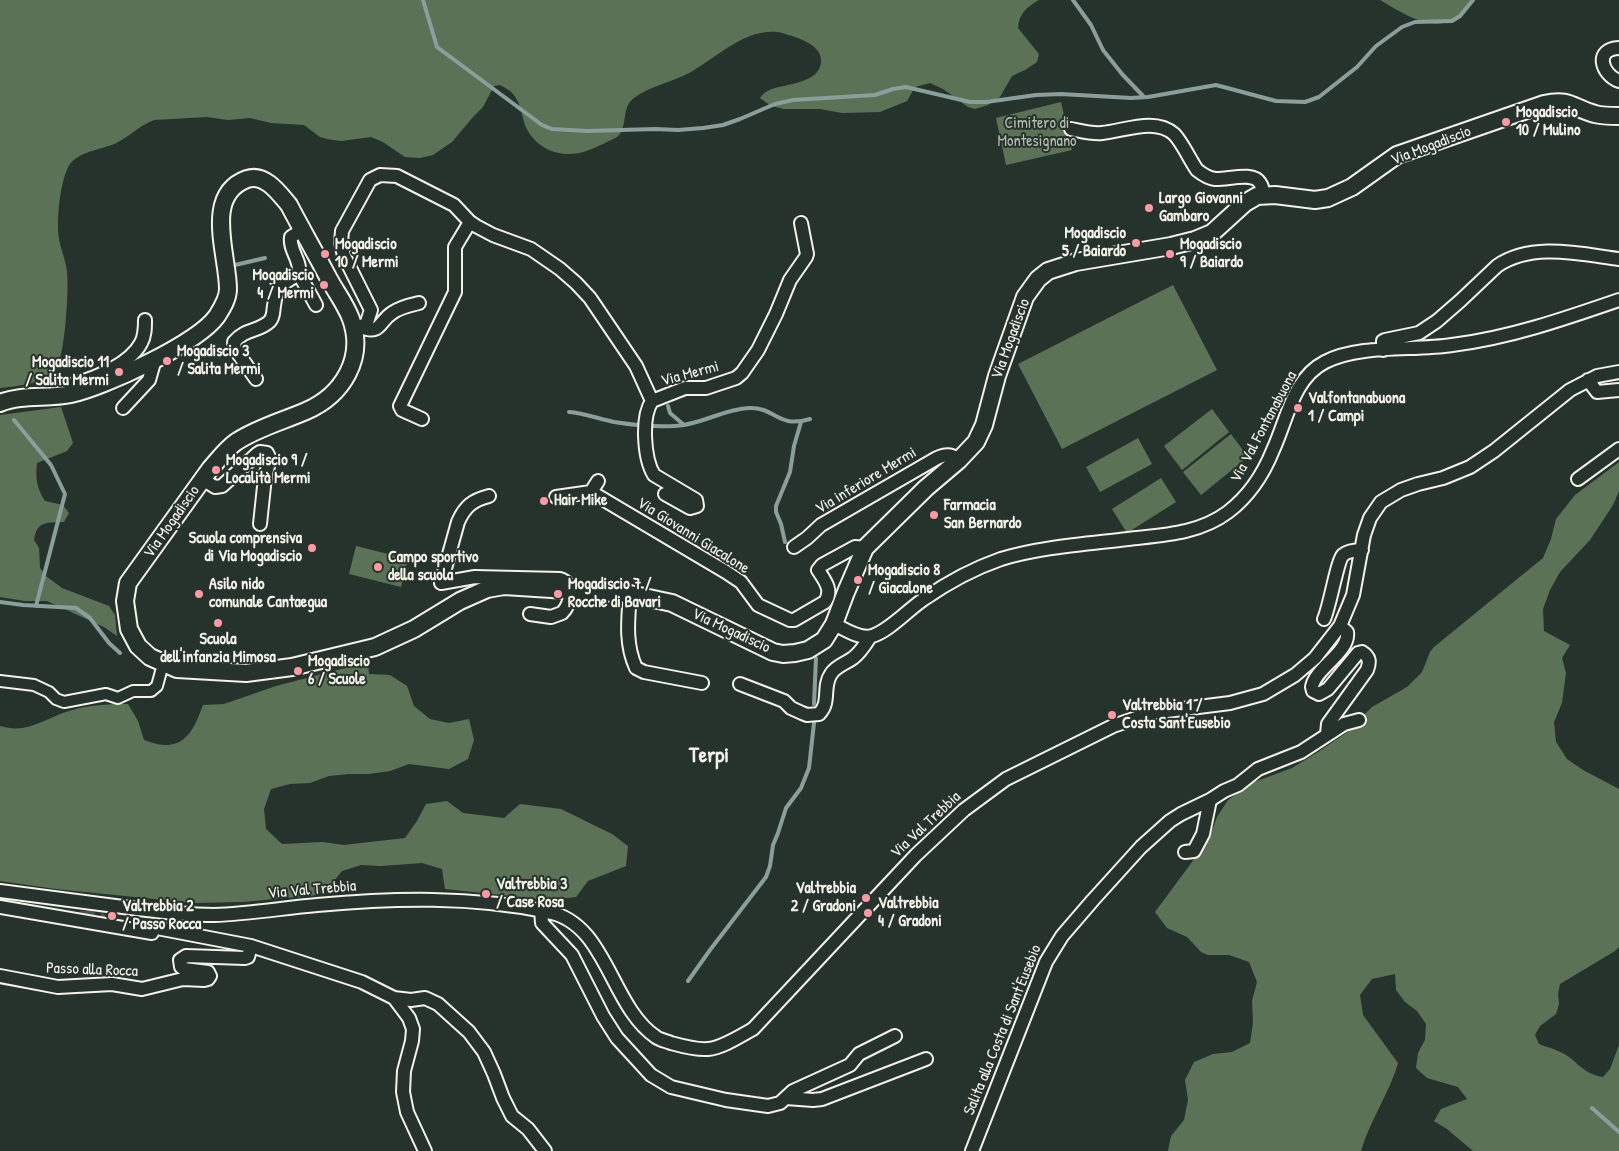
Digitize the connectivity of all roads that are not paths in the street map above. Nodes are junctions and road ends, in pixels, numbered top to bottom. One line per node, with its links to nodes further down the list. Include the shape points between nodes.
1 (1619, 48): 2 (street, via 1606,53 1602,63 1611,78)
2 (1619, 81)
3 (1619, 116): 5 (street, Via Mogadiscio, via 1594,114 1557,101 1397,155 1352,187 1328,198 1315,200)
4 (1071, 129): 5 (street, via 1100,133 1143,126 1165,129 1175,135 1202,174 1216,179 1254,178 1260,183)
5 (1263, 194): 28 (street, Via Mogadiscio, via 1250,199 1207,236 1067,265 1038,279 1025,297 1016,321 981,434)
6 (470, 222): 15 (street, Via Mermi, via 454,205 397,176 380,175 370,180 346,222 341,238 344,256 371,307 369,320); 24 (street, Via Mermi, via 493,235 531,249 576,283 590,298 636,366); 26 (street, via 455,247 455,292 400,406)
7 (801, 222): 24 (street, Via Mermi, via 806,257 790,280 758,350 742,373 706,388 686,388)
8 (302, 230): 10 (street, via 291,236 290,241 300,266); 15 (street, Via Mogadiscio); 17 (street, Via Mogadiscio, via 276,188 265,181 251,178 230,189 221,210 228,290 225,302 207,328)
9 (1619, 259): 16 (street, via 1549,251 1506,260 1437,321 1419,333 1385,340)
10 (299, 274): 13 (street); 19 (street, via 279,288 271,320 262,327 245,332 234,342 235,349)
11 (1619, 300): 16 (street, Via Val Fontanabuona, via 1488,340)
12 (418, 303): 15 (street, via 391,313 379,328)
13 (316, 305)
14 (145, 320): 22 (street, via 141,345 110,371 74,384)
15 (357, 327): 29 (street, Via Mogadiscio, via 353,362 341,386 330,397 235,443)
16 (1382, 350): 46 (street, Via Val Fontanabuona, via 1343,355 1325,362 1307,376 1259,479 1247,495 1226,513 1200,528 1000,560 966,574 924,598 880,633)
17 (155, 358): 22 (street, Via Mogadiscio, via 102,385); 25 (street, via 149,380)
18 (1619, 372): 20 (street)
19 (256, 379)
20 (1588, 380): 21 (street, via 1597,392); 39 (street, via 1570,390 1470,467 1401,490 1381,502 1370,518)
21 (1619, 390)
22 (72, 394): 23 (street, Via Mogadiscio)
23 (0, 403)
24 (650, 405): 33 (street, via 646,437 649,464 654,474 696,500 697,506 690,508)
25 (123, 408)
26 (422, 419)
27 (1619, 449): 30 (street)
28 (960, 460): 37 (street, Via inferiore Mermi, via 946,454 937,458 821,525); 38 (street, Via Mogadiscio, via 926,488)
29 (202, 479): 36 (street, via 215,487 222,486 257,454 267,453 270,459 264,477); 47 (street, Via Mogadiscio, via 128,583 125,601 129,629 138,646)
30 (1578, 479)
31 (598, 481): 32 (street)
32 (591, 492): 35 (street); 38 (street, Via Giovanni Giacalone, via 742,582 758,605 790,620 828,599 829,588 818,570 822,565 855,547)
33 (665, 494)
34 (489, 496): 40 (street, via 472,502 462,514 441,583 475,576 560,579 567,582)
35 (556, 497)
36 (260, 524)
37 (794, 547)
38 (865, 548): 44 (street, Via Mogadiscio)
39 (1362, 550): 43 (street, via 1342,555); 45 (street, Via Val Trebbia, via 1353,595)
40 (570, 591): 41 (street, Via Mogadiscio); 42 (street, via 562,613 551,617); 47 (street, Via Mogadiscio, via 504,586 487,589 396,639 273,671 189,670)
41 (630, 594): 44 (street, Via Mogadiscio, via 672,603 783,654 817,646); 49 (street, via 628,635 636,668)
42 (530, 614)
43 (1324, 618)
44 (834, 624): 46 (street)
45 (1340, 626): 52 (street, via 1347,632 1347,637 1314,680 1313,691 1322,693 1328,689 1358,653 1362,652 1369,658 1369,664 1330,720); 57 (street, Via Val Trebbia, via 1315,658 1295,675 1263,694 1230,703 1151,713 1113,726 1006,779 964,810 916,855 753,1029 708,1049 656,1038 627,1007 592,941 564,916)
46 (870, 637): 50 (street, Via Val Fontanabuona, via 858,654 829,676 825,706 819,714 802,713 784,701)
47 (164, 664): 48 (street, via 157,686 118,698 106,694 64,702 34,685)
48 (0, 680)
49 (702, 684)
50 (740, 684)
51 (1359, 720): 52 (street, Salita alla Costa di Sant'Eusebio)
52 (1327, 734): 53 (street, Salita alla Costa di Sant'Eusebio, via 1301,752 1258,769 1238,785)
53 (1210, 800): 54 (street, via 1203,834 1194,851); 66 (street, Salita alla Costa di Sant'Eusebio, via 1180,814 1159,829 1053,948)
54 (1185, 852)
55 (0, 891): 57 (street, Via Val Trebbia, via 86,907 216,915 319,904 442,899)
56 (0, 907): 58 (street)
57 (541, 910): 63 (street, via 542,923 572,955 603,1016 651,1075 672,1087 726,1100 768,1106)
58 (251, 946): 59 (street, Passo alla Rocca, via 245,958 186,956 180,960 184,969 208,972 208,979 183,980 142,989 112,984 58,987); 60 (street, via 362,982)
59 (0, 976)
60 (394, 998): 64 (street, via 410,1018 413,1030 403,1092 407,1112); 65 (street, via 432,1001 469,1032 484,1052 512,1116 528,1129)
61 (896, 1036): 63 (street, via 859,1054 850,1065 793,1091)
62 (926, 1059): 63 (street, via 822,1098)
63 (786, 1098)
64 (425, 1151)
65 (545, 1151)
66 (972, 1151)

